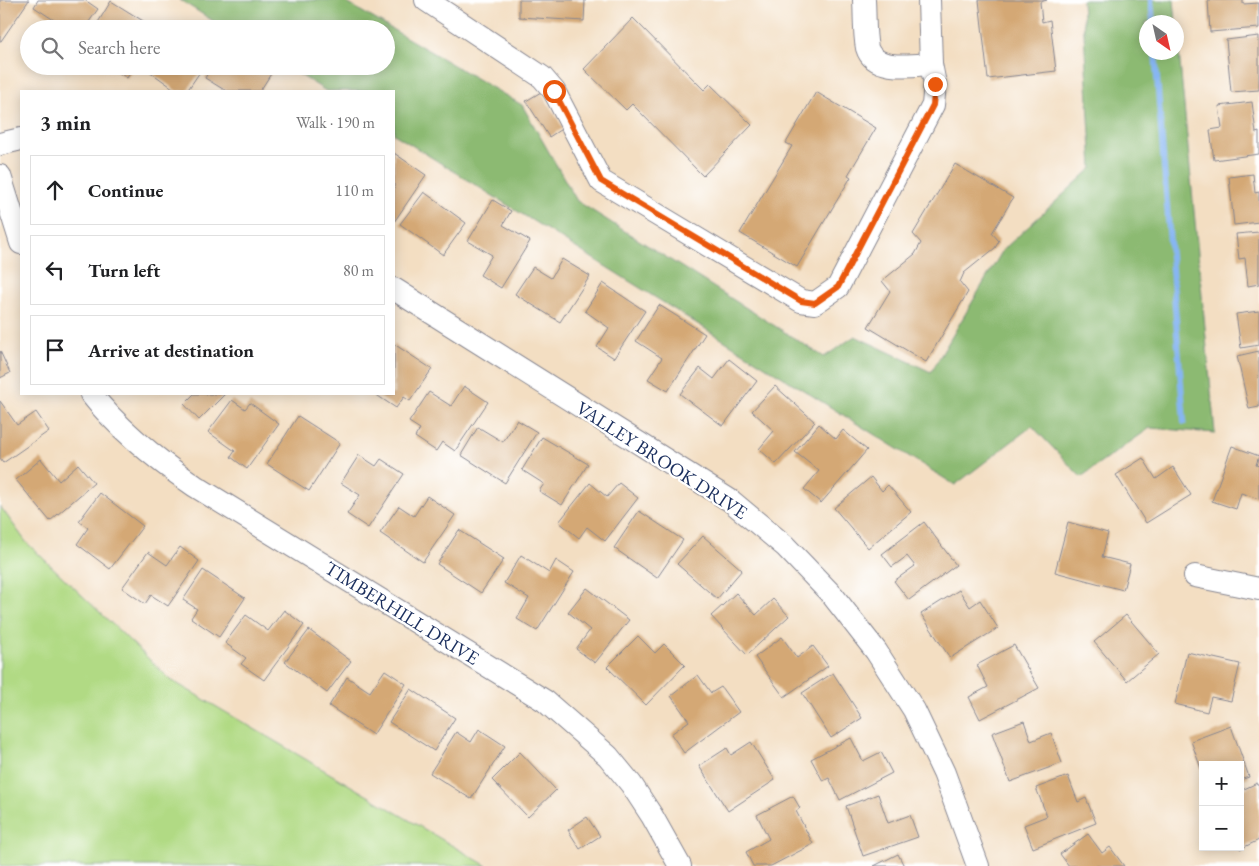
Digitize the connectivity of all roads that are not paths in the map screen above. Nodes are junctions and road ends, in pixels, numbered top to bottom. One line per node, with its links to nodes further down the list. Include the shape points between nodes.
1 (426, 0): 4 (street, via 542,77 554,91 601,181 801,301 815,303 838,287 933,105 935,84)
2 (864, 0): 4 (street, via 868,49 876,58 895,67)
3 (929, 0): 4 (street)
4 (931, 64)
5 (20, 139): 6 (street)
6 (0, 144)
7 (0, 176): 8 (street)
8 (20, 240)
9 (395, 290): 14 (street, VALLEY BROOK DRIVE, via 731,501 785,546 833,596 876,651 914,710 944,773)
10 (92, 395): 13 (street, TIMBERHILL DRIVE, via 128,435 195,486 545,701 608,756 631,784)
11 (1194, 576): 12 (street)
12 (1259, 589)
13 (680, 866)
14 (978, 866)

